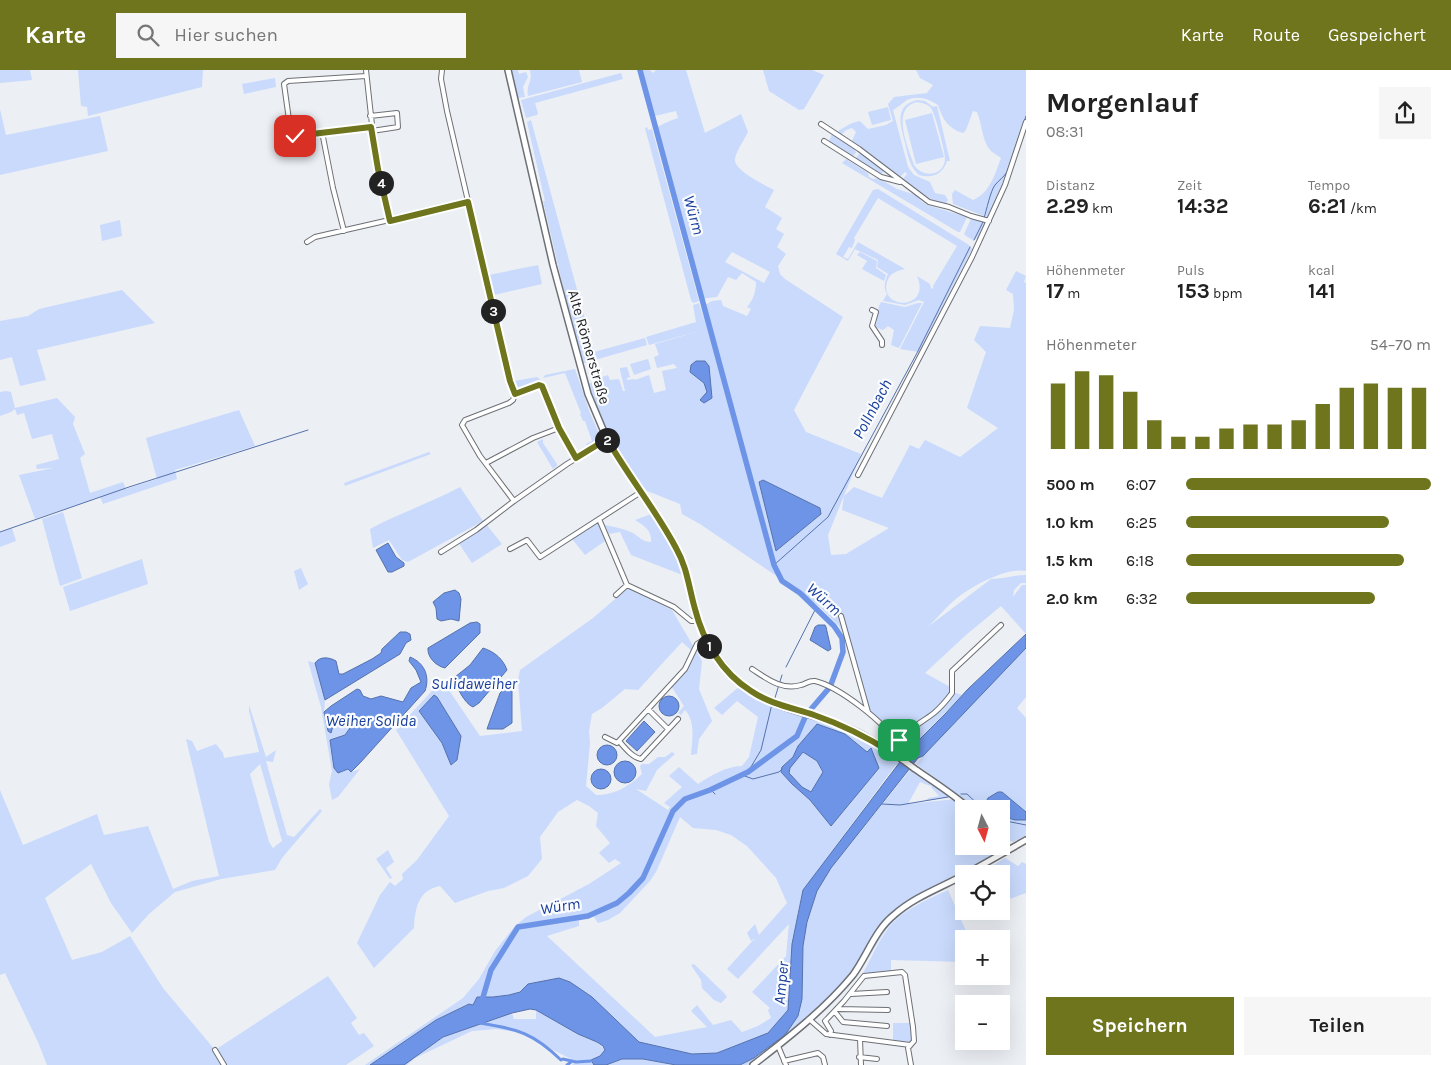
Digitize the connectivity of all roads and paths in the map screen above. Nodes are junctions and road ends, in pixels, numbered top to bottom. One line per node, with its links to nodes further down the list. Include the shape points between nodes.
1 (366, 70): 4 (street)
2 (442, 70): 12 (street, via 442,91)
3 (508, 70): 21 (main road, Alte Römerstraße, via 577,357 594,411)
4 (366, 76): 5 (street); 9 (street, via 288,81 284,84 291,134)
5 (370, 116): 8 (street); 8 (street, via 397,113 398,127)
6 (1026, 122): 13 (street, via 1005,185)
7 (821, 124): 11 (street)
8 (372, 129): 9 (street); 14 (street)
9 (322, 132): 15 (street)
10 (824, 140): 11 (street, via 881,177)
11 (902, 183): 13 (street, via 930,202)
12 (468, 202): 14 (street); 19 (street)
13 (985, 220): 24 (street, via 967,266)
14 (390, 221): 15 (street)
15 (344, 231): 16 (street, via 315,237)
16 (307, 242)
17 (872, 310): 18 (street, via 876,312 872,326)
18 (882, 345)
19 (515, 394): 20 (street, via 542,386); 23 (street, via 509,403 463,422 474,447)
20 (559, 428): 22 (street); 23 (street)
21 (607, 439): 22 (street); 25 (main road, Alte Römerstraße)
22 (576, 458): 26 (street)
23 (486, 462): 26 (street)
24 (858, 475)
25 (641, 492): 27 (street); 33 (main road, Alte Römerstraße, via 680,555)
26 (514, 501): 29 (street)
27 (599, 519): 28 (street, via 540,557 527,540); 30 (street)
28 (510, 549)
29 (441, 552)
30 (627, 585): 31 (street); 33 (street, via 674,607 691,621)
31 (616, 595)
32 (841, 616): 38 (street)
33 (698, 621): 35 (main road, Alte Römerstraße)
34 (1001, 625): 43 (street, via 952,671 953,688 945,703)
35 (705, 639): 37 (street, via 698,644 685,669); 44 (main road, Alte Römerstraße, via 719,660 755,694 860,733)
36 (752, 669): 38 (street, via 784,686 800,686 815,681)
37 (648, 709): 40 (street); 42 (street)
38 (868, 712): 43 (street)
39 (678, 719): 40 (street)
40 (668, 729): 42 (street, via 641,759)
41 (605, 737): 42 (street)
42 (619, 741)
43 (896, 743): 44 (street)
44 (892, 753): 45 (main road, Alte Römerstraße)
45 (960, 800)
46 (1026, 840): 47 (main road)
47 (1010, 848)
48 (998, 855): 49 (main road)
49 (981, 865)
50 (955, 879): 55 (main road, via 894,914 848,980)
51 (888, 992): 52 (street)
52 (851, 994): 53 (street); 59 (street, via 864,976 902,972 913,1027 914,1041)
53 (836, 1010): 54 (street); 56 (street, via 843,1022); 57 (street, via 826,1021)
54 (888, 1010)
55 (809, 1019): 57 (street); 60 (main road)
56 (887, 1026)
57 (830, 1035): 58 (street)
58 (860, 1039): 59 (street); 62 (street)
59 (910, 1045): 70 (street)
60 (778, 1046): 64 (street); 66 (main road)
61 (215, 1050): 65 (street)
62 (860, 1057): 63 (street); 69 (street)
63 (877, 1059)
64 (785, 1063): 67 (street); 68 (street, via 818,1053)
65 (224, 1065)
66 (753, 1065)
67 (780, 1065)
68 (825, 1065)
69 (861, 1065)
70 (910, 1065)

